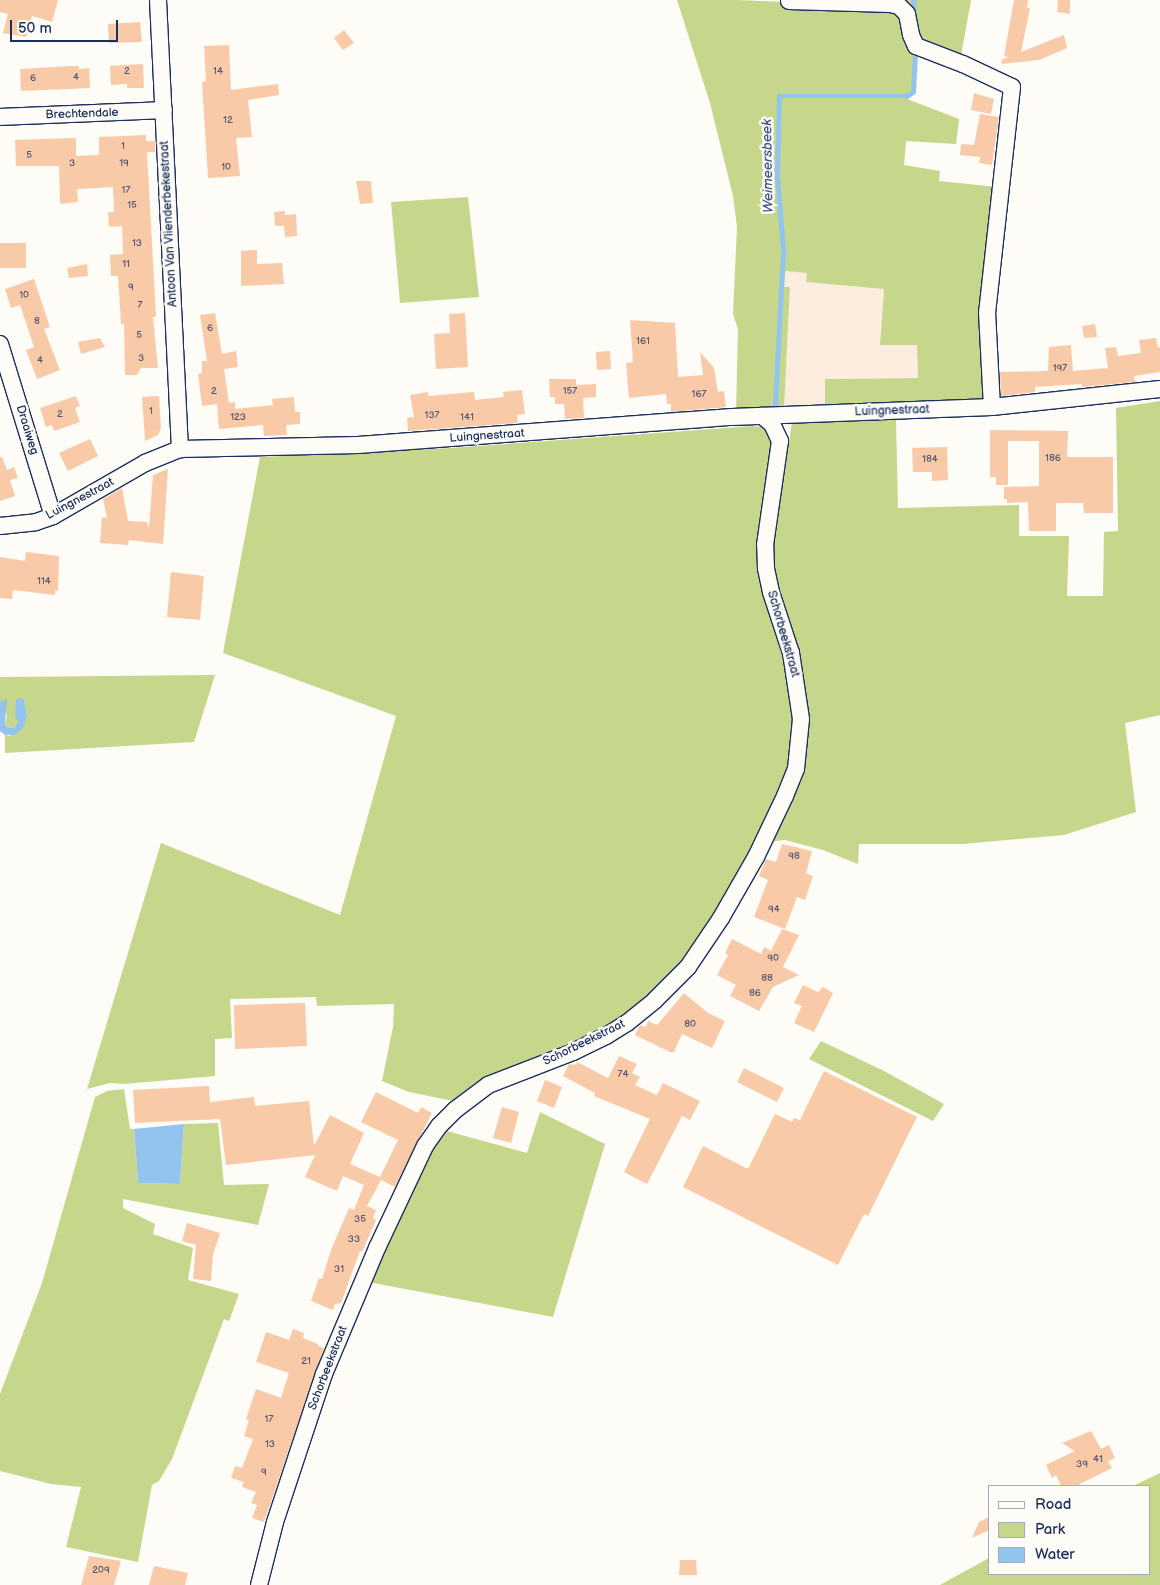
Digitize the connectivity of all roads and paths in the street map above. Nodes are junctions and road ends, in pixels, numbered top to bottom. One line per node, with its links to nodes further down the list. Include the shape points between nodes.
1 (155, 1): 3 (street, Antoon Van Vlienderbekestraat)
2 (789, 1): 7 (street, via 899,6 907,14 910,35 916,46 1012,87 987,312)
3 (164, 110): 4 (street, Brechtendale); 9 (street, Antoon Van Vlienderbekestraat)
4 (0, 117)
5 (0, 344): 10 (street, Draaiweg)
6 (1160, 389): 7 (street, Luingnestraat)
7 (992, 408): 8 (street, Luingnestraat)
8 (762, 416): 9 (street, Luingnestraat, via 358,446); 12 (street, Schorbeekstraat, via 772,424 780,441 765,545 766,568 792,653 801,719 796,769 785,796 722,918 688,967 655,1000 628,1023 606,1036 488,1085 454,1110 425,1146 377,1248 324,1374 275,1522)
9 (180, 449): 10 (street, Luingnestraat, via 145,463)
10 (53, 516): 11 (street, Luingnestraat, via 36,522)
11 (0, 526)
12 (259, 1585)

